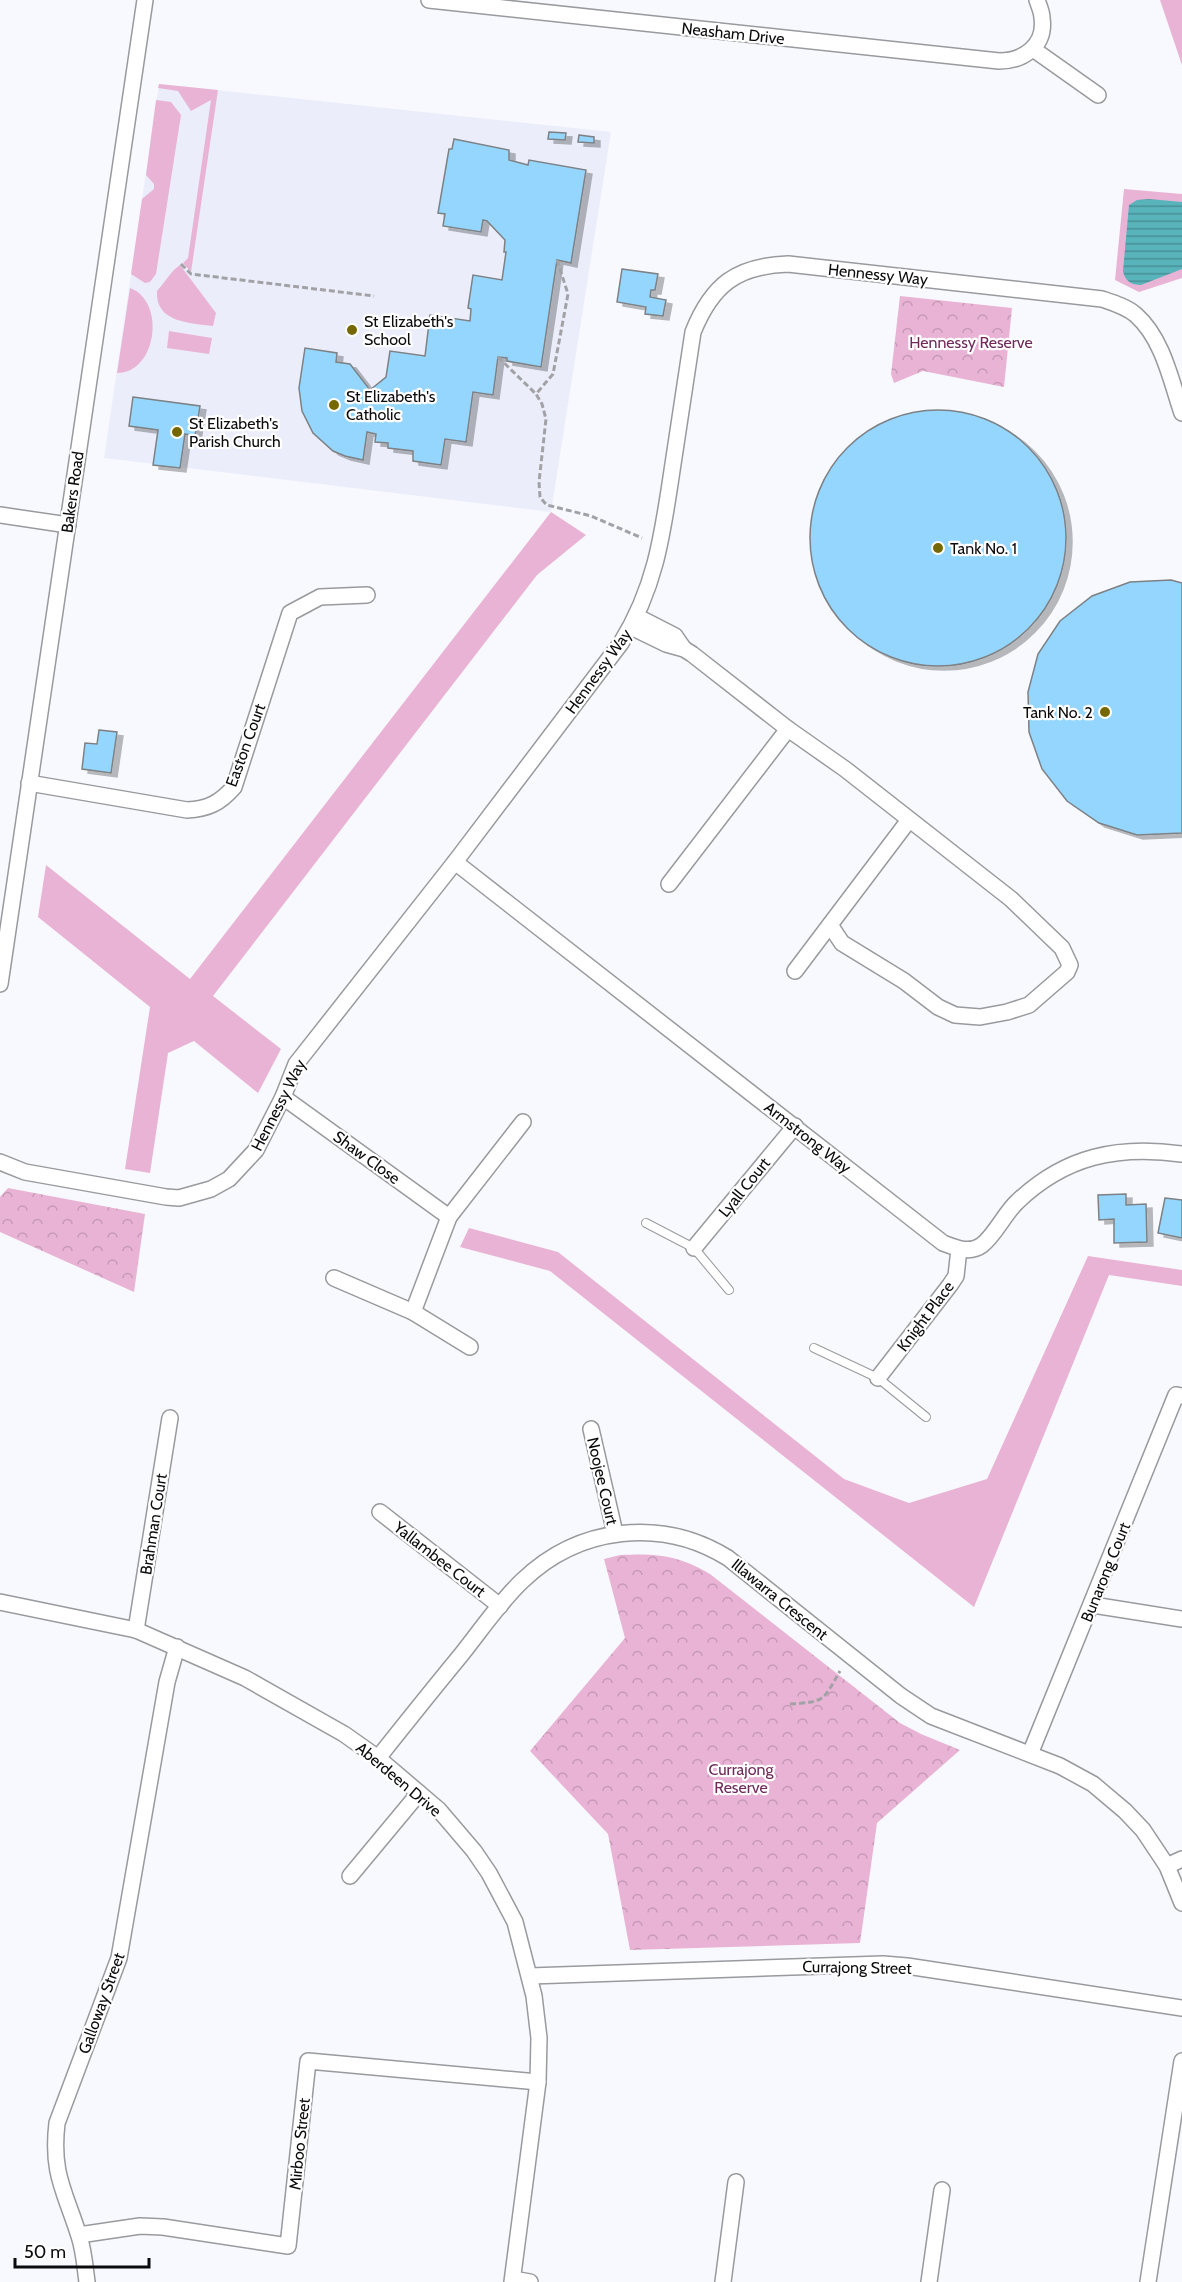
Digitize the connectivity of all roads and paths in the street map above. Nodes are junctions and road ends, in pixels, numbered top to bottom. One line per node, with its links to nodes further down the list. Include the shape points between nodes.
1 (145, 0): 13 (street, Bakers Road)
2 (429, 0): 4 (street, Neasham Drive, via 999,61 1012,61)
3 (1037, 0): 4 (street, via 1042,28)
4 (1034, 49): 5 (street)
5 (1098, 96)
6 (557, 261): 10 (path, via 568,294 553,374)
7 (181, 264): 8 (path, via 191,274)
8 (374, 296)
9 (498, 357): 10 (path)
10 (536, 394): 14 (path, via 546,419 540,497 548,505 591,516)
11 (1182, 413): 16 (street, Hennessy Way, via 1159,347 1148,330 1136,315 1102,299 788,264 749,269 717,288 693,332 663,532 653,576)
12 (0, 515): 13 (street)
13 (68, 525): 18 (street, Bakers Road)
14 (642, 538)
15 (367, 595): 18 (street, Easton Court, via 320,597 290,612 234,787 212,806 187,810)
16 (633, 621): 17 (street, via 675,636 684,649); 20 (street, Hennessy Way, via 621,643)
17 (788, 729): 19 (street); 21 (street)
18 (29, 783): 24 (street, Bakers Road)
19 (909, 820): 22 (street); 22 (street, via 1038,923 1062,948 1070,965 1066,972 1029,1005 980,1017 955,1015 842,943)
20 (455, 862): 25 (street, Hennessy Way, via 296,1064); 27 (street, Armstrong Way)
21 (669, 884)
22 (830, 925): 23 (street)
23 (795, 971)
24 (0, 984)
25 (283, 1097): 30 (street, Hennessy Way, via 256,1150 229,1179 211,1189 179,1198 166,1197); 32 (street, Shaw Close)
26 (523, 1122): 32 (street)
27 (795, 1126): 34 (street, Lyall Court); 35 (street, Armstrong Way, via 943,1243)
28 (1182, 1154): 35 (street, via 1128,1150 1069,1166 1037,1184 1015,1203 983,1244)
29 (0, 1162): 30 (street, Hennessy Way)
30 (25, 1172): 31 (street, Hennessy Way)
31 (0, 1175)
32 (449, 1217): 38 (street)
33 (646, 1223): 34 (lane)
34 (694, 1248): 37 (lane)
35 (959, 1249): 41 (street, Knight Place, via 956,1276)
36 (334, 1278): 38 (street)
37 (729, 1290)
38 (414, 1311): 39 (street)
39 (470, 1347)
40 (814, 1348): 41 (lane)
41 (878, 1378): 43 (lane)
42 (1182, 1396): 49 (street, Bunarong Court, via 1176,1395)
43 (926, 1417)
44 (170, 1418): 52 (street, Brahman Court)
45 (591, 1429): 47 (street, Noojee Court)
46 (380, 1512): 50 (street, Yallambee Court)
47 (615, 1533): 50 (street, Illawarra Crescent, via 567,1549 544,1563); 56 (street, Illawarra Crescent, via 679,1538 712,1549 917,1707)
48 (0, 1602): 52 (street, Aberdeen Drive)
49 (1093, 1605): 51 (street); 56 (street, Bunarong Court)
50 (500, 1606): 57 (street, Illawarra Crescent)
51 (1182, 1619)
52 (136, 1630): 53 (street, Aberdeen Drive)
53 (177, 1647): 57 (street, Aberdeen Drive, via 255,1683); 69 (street, Galloway Street, via 119,1958 57,2123 57,2172)
54 (840, 1671): 55 (path, via 828,1694 819,1700)
55 (790, 1704)
56 (1030, 1754): 60 (street, Illawarra Crescent, via 1083,1777 1106,1794 1143,1830)
57 (378, 1758): 58 (street, Aberdeen Drive)
58 (419, 1792): 61 (street); 63 (street, Aberdeen Drive, via 461,1835 489,1873 515,1922)
59 (1182, 1859): 60 (street)
60 (1167, 1866): 62 (street, Illawarra Crescent)
61 (350, 1876)
62 (1182, 1903)
63 (530, 1976): 64 (street, Currajong Street, via 883,1964); 66 (street, Aberdeen Drive, via 539,2038)
64 (1182, 2008)
65 (1182, 2061): 75 (street)
66 (538, 2082): 69 (street, Mirboo Street, via 308,2061 288,2246 163,2227 140,2226); 70 (street, Aberdeen Drive)
67 (736, 2182): 73 (street)
68 (942, 2190): 74 (street)
69 (79, 2235): 71 (street, Galloway Street)
70 (512, 2281): 72 (street)
71 (87, 2282)
72 (530, 2282)
73 (723, 2282)
74 (930, 2282)
75 (1148, 2282)

